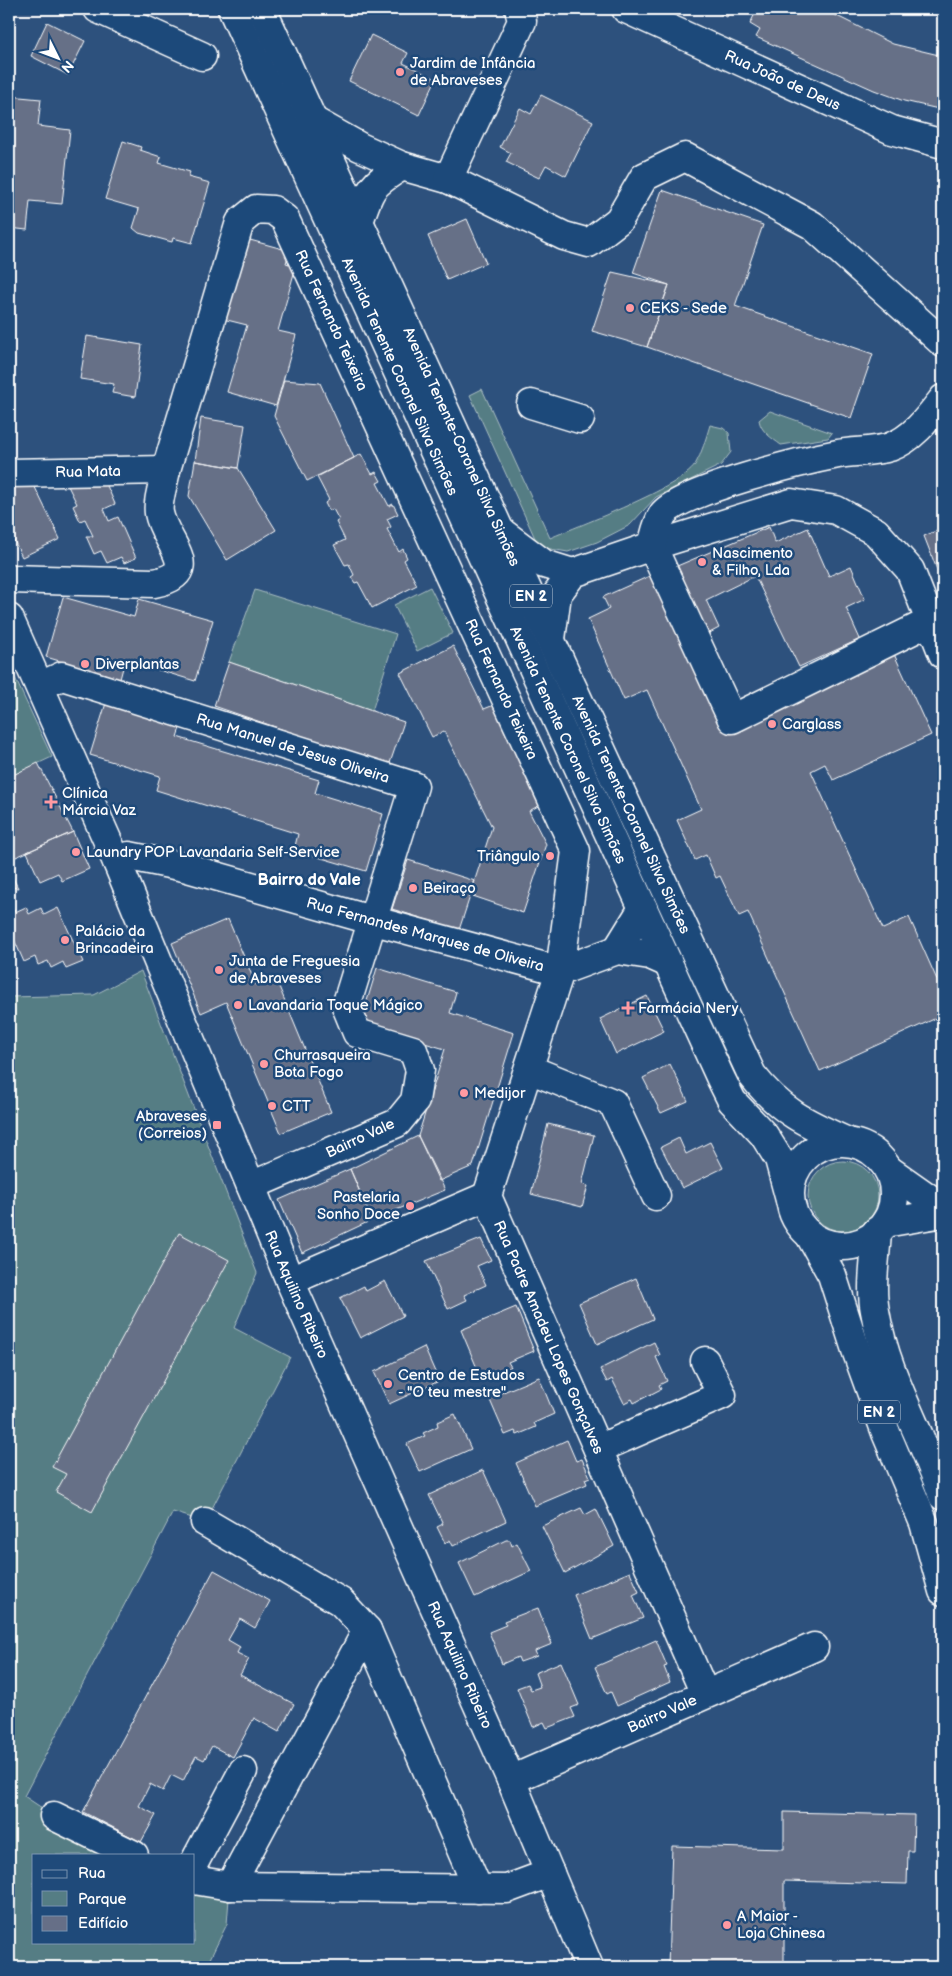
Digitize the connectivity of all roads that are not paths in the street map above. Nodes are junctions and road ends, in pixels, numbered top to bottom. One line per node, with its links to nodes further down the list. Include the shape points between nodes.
1 (98, 9): 6 (street)
2 (232, 9): 28 (street, Avenida Tenente Coronel Silva Simões / EN 2)
3 (262, 9): 7 (street, Avenida Tenente-Coronel Silva Simões / EN 2)
4 (519, 9): 10 (street, via 522,21)
5 (626, 9): 8 (street, Rua João de Deus, via 892,130)
6 (202, 56)
7 (312, 120): 9 (street); 11 (street, Avenida Tenente-Coronel Silva Simões / EN 2)
8 (943, 144)
9 (402, 166): 10 (street); 11 (street, via 376,182 367,196)
10 (448, 179): 12 (street, via 564,236 590,243 618,220 644,177 685,157 812,225)
11 (359, 222): 18 (street, Avenida Tenente-Coronel Silva Simões / EN 2)
12 (943, 343)
13 (943, 399): 19 (street, via 925,423 891,446 836,454 775,469 732,481 675,504 664,513)
14 (531, 404): 15 (street)
15 (580, 419)
16 (166, 470): 17 (street, Rua Mata); 21 (street, Rua Fernando Teixeira, via 159,513 180,560 178,573 171,580 154,583); 32 (street, Rua Fernando Teixeira, via 240,222 256,209 273,210 285,219 576,851)
17 (9, 473)
18 (500, 531): 20 (street, via 544,564); 24 (street, Avenida Tenente-Coronel Silva Simões / EN 2)
19 (652, 546): 20 (street); 23 (street, via 791,503 836,510 876,532 910,570); 23 (street, via 732,719)
20 (573, 573): 24 (street, via 557,594)
21 (9, 579)
22 (9, 618): 26 (street, Rua Aquilino Ribeiro)
23 (931, 622): 25 (street)
24 (551, 639): 34 (street, Avenida Tenente-Coronel Silva Simões / EN 2, via 752,1075 769,1096 789,1112 807,1124)
25 (943, 654)
26 (40, 686): 27 (street, Rua Aquilino Ribeiro); 29 (street, Rua Manuel de Jesus Oliveira, via 62,676 414,786)
27 (117, 862): 29 (street, Rua Fernandes Marques de Oliveira, via 129,856 184,867); 36 (street, Rua Aquilino Ribeiro)
28 (643, 908): 30 (street); 31 (street, Avenida Tenente Coronel Silva Simões / EN 2)
29 (371, 920): 32 (street, Rua Fernandes Marques de Oliveira); 36 (street, Bairro Vale, via 346,1006 357,1034 413,1050 420,1070 415,1102 397,1123)
30 (617, 950): 31 (street, via 650,955); 32 (street, Rua Fernandes Marques de Oliveira)
31 (668, 963): 39 (street, Avenida Tenente Coronel Silva Simões / EN 2, via 732,1100 764,1135 779,1159)
32 (560, 971): 33 (street)
33 (528, 1069): 37 (street); 38 (street, via 613,1103)
34 (848, 1142): 35 (street, EN 2, via 864,1146); 39 (street, via 825,1145 805,1157 793,1177)
35 (889, 1170): 40 (street); 42 (street, EN 2, via 894,1187 893,1204)
36 (250, 1186): 44 (street, Rua Aquilino Ribeiro)
37 (488, 1196): 44 (street); 46 (street, Rua Padre Amadeu Lopes Gonçalves)
38 (656, 1196)
39 (790, 1200): 43 (street, EN 2, via 794,1213)
40 (943, 1208)
41 (943, 1213): 42 (street)
42 (881, 1227): 43 (street, via 865,1240 851,1245 822,1242); 47 (street, EN 2, via 874,1309 892,1376)
43 (809, 1234): 49 (street, EN 2, via 832,1275 886,1433 924,1523)
44 (290, 1282): 54 (street, Rua Aquilino Ribeiro)
45 (705, 1360): 46 (street, via 722,1395)
46 (598, 1449): 52 (street, Rua Padre Amadeu Lopes Gonçalves)
47 (943, 1496)
48 (205, 1522): 50 (street, via 341,1602)
49 (943, 1591)
50 (367, 1630): 60 (street); 61 (street)
51 (814, 1647): 52 (street, Bairro Vale)
52 (705, 1694): 54 (street, Bairro Vale)
53 (243, 1771): 57 (street)
54 (511, 1780): 58 (street, Rua Aquilino Ribeiro)
55 (54, 1816): 56 (street)
56 (132, 1854)
57 (195, 1862)
58 (550, 1873): 61 (street, via 507,1889); 62 (street, Rua Aquilino Ribeiro)
59 (195, 1880): 60 (street)
60 (230, 1886): 61 (street)
61 (478, 1889)
62 (589, 1967)

